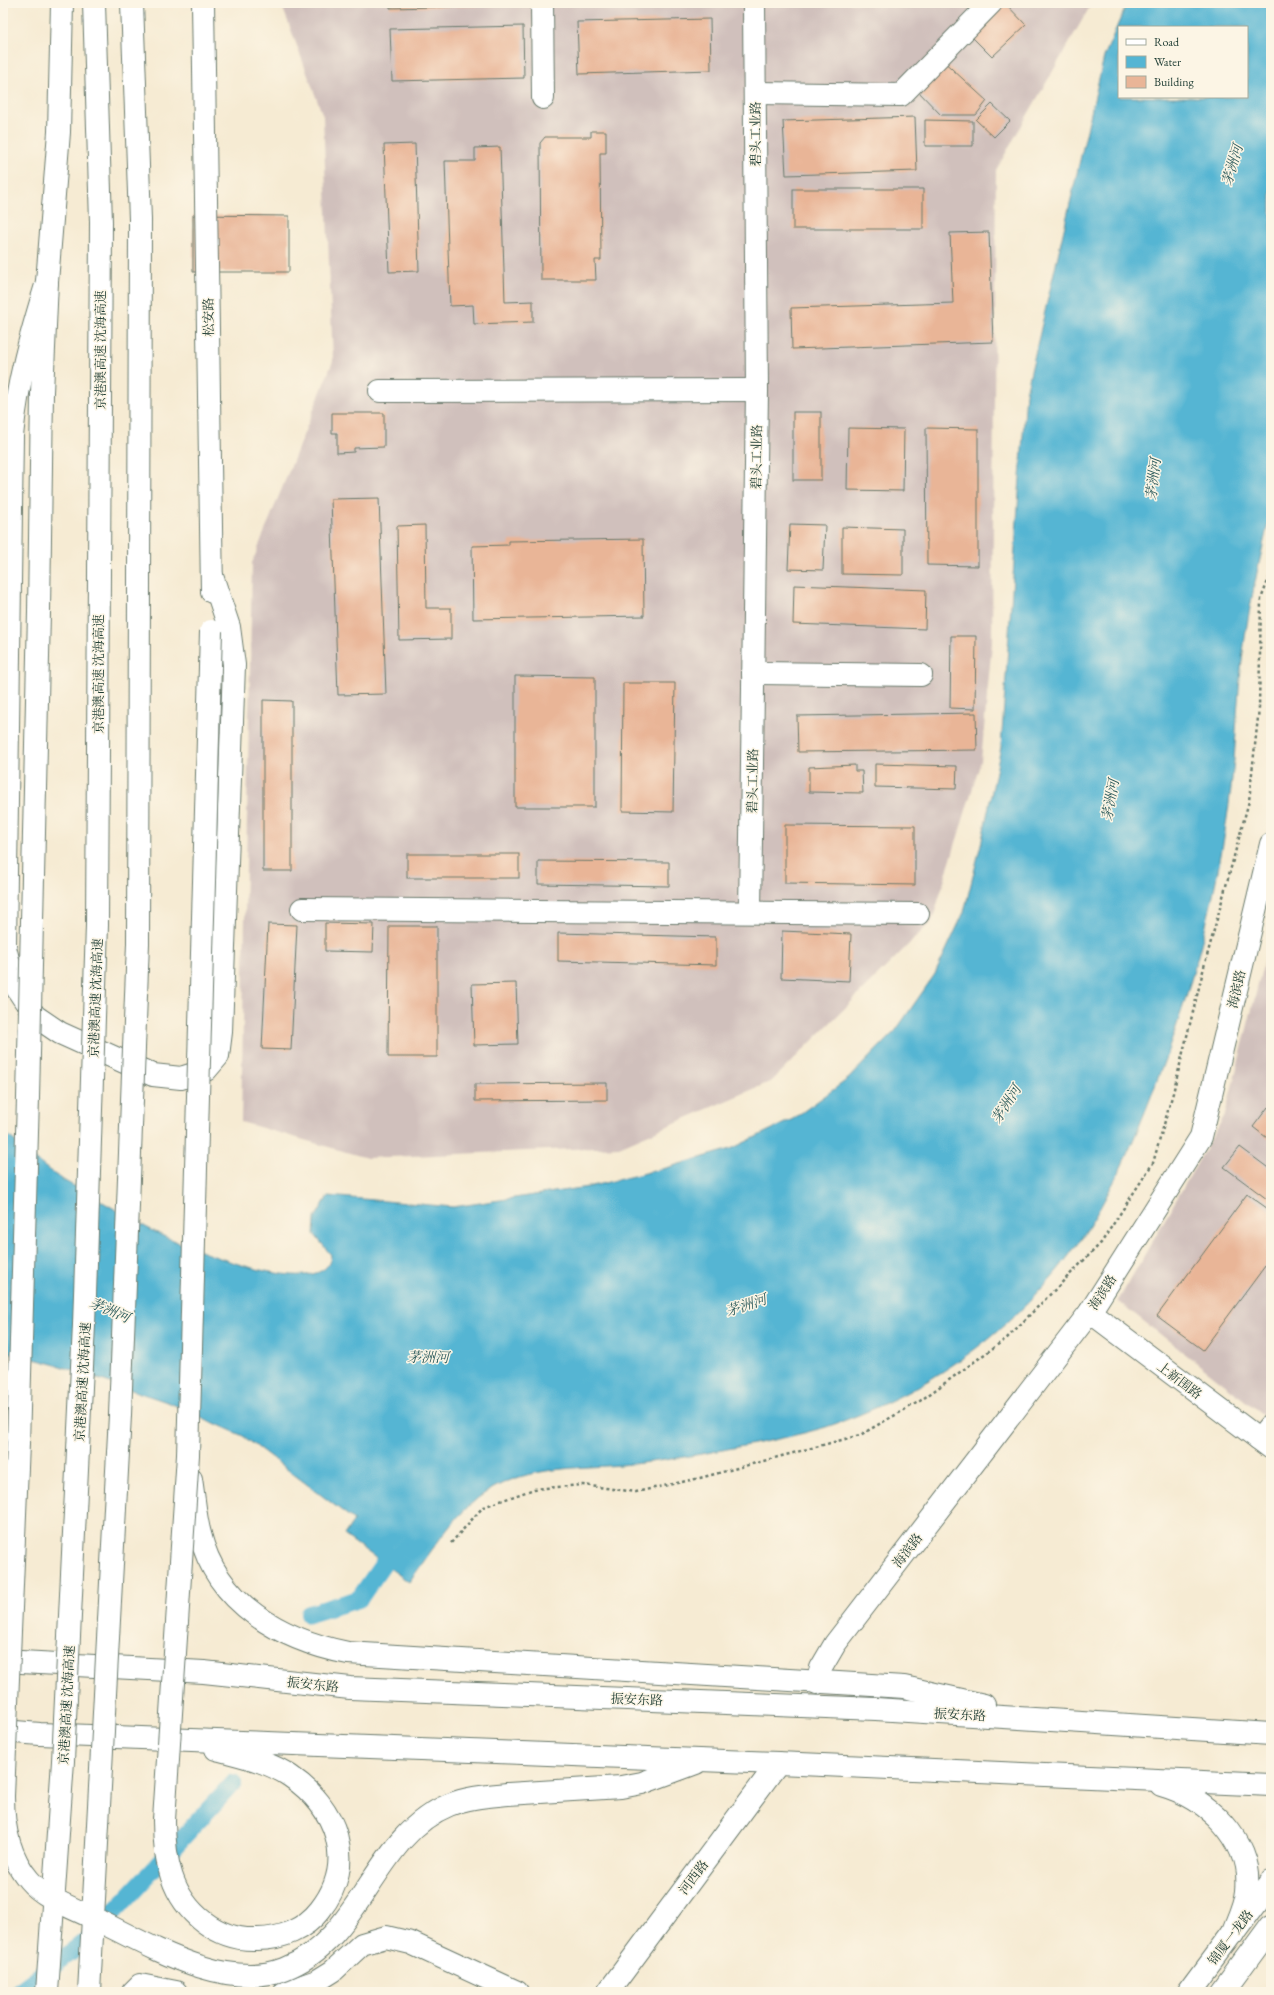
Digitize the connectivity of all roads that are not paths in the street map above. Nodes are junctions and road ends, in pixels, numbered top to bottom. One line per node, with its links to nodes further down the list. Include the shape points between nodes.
1 (62, 3): 10 (main road, via 59,132)
2 (94, 3): 40 (main road, 京港澳高速 沈海高速, bridge, via 101,222 97,926 84,1325 63,1761)
3 (132, 3): 41 (main road, bridge, via 140,220 138,943 120,1408)
4 (203, 3): 13 (main road, 松安路)
5 (542, 3): 9 (main road)
6 (754, 3): 8 (main road, 碧头工业路)
7 (991, 3): 8 (main road, via 901,95)
8 (755, 94): 11 (main road, 碧头工业路)
9 (543, 98)
10 (47, 282): 13 (main road, via 22,369 15,401 12,436 5,947 14,984 35,1016 60,1033 153,1075 181,1078 206,1070 218,1056 221,1032 234,665 229,627); 22 (main road, bridge)
11 (757, 390): 12 (main road); 14 (main road, 碧头工业路)
12 (380, 391)
13 (212, 576): 23 (main road, 松安路, bridge)
14 (753, 674): 15 (main road); 18 (main road, 碧头工业路)
15 (921, 675)
16 (1271, 844): 20 (main road, 海滨路, via 1201,1137)
17 (302, 909): 18 (main road)
18 (750, 912): 19 (main road)
19 (918, 914)
20 (1090, 1312): 21 (main road, 上新围路); 26 (main road, 海滨路, via 835,1644 824,1662)
21 (1267, 1437)
22 (18, 1444): 24 (main road, bridge, via 13,1479); 33 (main road, bridge, via 3,1813 9,1845 31,1882 42,1891 122,1932 186,1961 226,1972 268,1974 301,1961 331,1938 400,1842 416,1825 448,1805 468,1799 508,1794 621,1787 642,1783)
23 (188, 1455): 26 (main road, bridge, via 200,1534 217,1573 241,1602 263,1621 303,1641 348,1653); 31 (main road, bridge, via 164,1820 165,1850 173,1882 187,1907 210,1927 245,1940 283,1936 314,1918 333,1892 340,1864 336,1832 319,1801 289,1775 254,1760)
24 (3, 1518)
25 (3, 1661): 27 (main road, 振安东路, via 204,1672 350,1688 876,1709)
26 (817, 1683): 27 (main road, via 904,1687)
27 (1036, 1718): 29 (main road, 振安东路)
28 (3, 1731): 30 (main road)
29 (1265, 1732)
30 (40, 1734): 31 (main road); 32 (main road, via 18,1741)
31 (180, 1740): 33 (main road)
32 (3, 1751)
33 (704, 1760): 34 (main road)
34 (778, 1763): 35 (main road); 46 (main road, 河西路)
35 (1137, 1778): 36 (main road); 39 (main road, via 1170,1787 1194,1799 1215,1815 1233,1835 1247,1873 1247,1891)
36 (1271, 1785)
37 (1271, 1882): 39 (main road, 锦厦一龙路)
38 (1268, 1931): 48 (main road, 锦厦一龙路)
39 (1233, 1934): 47 (main road, 锦厦一龙路)
40 (47, 1992)
41 (89, 1992)
42 (133, 1992): 43 (main road, via 140,1985)
43 (176, 1992)
44 (285, 1992): 45 (main road, via 317,1981 333,1971 362,1944 386,1936 411,1943)
45 (517, 1992)
46 (608, 1992)
47 (1189, 1992)
48 (1222, 1992)

